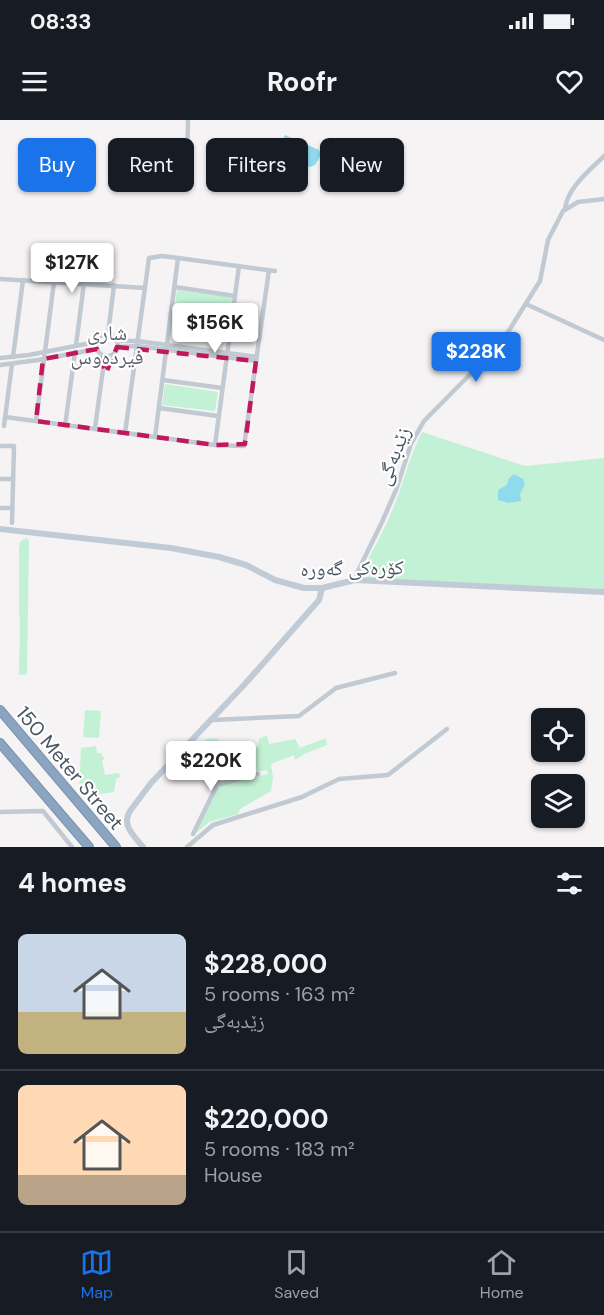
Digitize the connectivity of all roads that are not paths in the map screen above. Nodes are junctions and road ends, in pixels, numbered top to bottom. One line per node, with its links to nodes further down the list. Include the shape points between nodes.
1 (188, 120): 2 (street)
2 (188, 138)
3 (604, 156): 5 (street, زێدبەگی, via 566,200)
4 (604, 199): 5 (street, via 578,202)
5 (566, 209): 16 (street, زێدبەگی, via 549,237 541,276)
6 (178, 258): 7 (street); 13 (street); 14 (street, via 149,258)
7 (239, 266): 15 (street); 34 (street, via 272,271)
8 (0, 279): 9 (street)
9 (23, 280): 10 (street); 31 (street)
10 (54, 282): 11 (street); 27 (street)
11 (84, 283): 12 (street); 24 (street)
12 (114, 285): 14 (street); 19 (street)
13 (175, 287): 15 (street); 17 (street)
14 (145, 288): 23 (street)
15 (235, 296): 18 (street)
16 (526, 303): 20 (street); 56 (street, زێدبەگی, via 498,346 420,427)
17 (171, 315): 18 (street); 25 (street)
18 (231, 323): 30 (street)
19 (108, 334): 21 (street); 22 (street)
20 (603, 337)
21 (96, 342): 24 (street); 26 (street)
22 (117, 344): 23 (street); 29 (street, via 113,354)
23 (137, 344): 25 (street); 46 (street)
24 (76, 345): 27 (street)
25 (167, 347): 30 (street); 37 (street)
26 (97, 349): 28 (street); 29 (street)
27 (45, 352): 31 (street); 33 (street)
28 (75, 352): 33 (street); 44 (street)
29 (105, 356): 45 (street)
30 (226, 356): 34 (street); 38 (street)
31 (13, 357): 32 (street)
32 (0, 358)
33 (43, 359): 35 (street); 42 (street)
34 (256, 359): 48 (street, via 245,444)
35 (12, 364): 36 (street); 41 (street)
36 (0, 365)
37 (163, 380): 38 (street); 39 (street)
38 (222, 388): 40 (street)
39 (159, 408): 40 (street); 47 (street)
40 (218, 416): 48 (street)
41 (5, 417): 42 (street); 43 (street)
42 (36, 421): 44 (street)
43 (4, 426)
44 (65, 426): 45 (street)
45 (95, 429): 46 (street)
46 (125, 433): 47 (street)
47 (155, 437): 48 (street)
48 (215, 445)
49 (0, 446): 51 (street, via 14,446)
50 (0, 479): 51 (street)
51 (13, 479): 53 (street)
52 (0, 508): 53 (street)
53 (12, 508): 54 (street)
54 (12, 523)
55 (0, 530): 57 (street, کۆرەکی گەورە, via 171,548 230,559 293,586)
56 (355, 580): 57 (street, کۆرەکی گەورە); 58 (street, کۆرەکی گەورە)
57 (322, 588): 61 (street, via 320,600)
58 (604, 592)
59 (395, 672): 61 (street, via 336,688 299,716)
60 (0, 711): 71 (highway, 150 Meter Street)
61 (212, 720): 64 (street)
62 (447, 729): 73 (street, via 388,775 339,779 302,797 213,825)
63 (0, 743): 70 (highway, 150 Meter Street)
64 (174, 759): 66 (street, via 213,770); 72 (street, via 128,815 128,826)
65 (258, 774): 66 (street)
66 (218, 783): 68 (street)
67 (0, 812): 69 (street, via 44,812)
68 (193, 834)
69 (72, 847)
70 (89, 847)
71 (116, 847)
72 (144, 847)
73 (188, 847)

